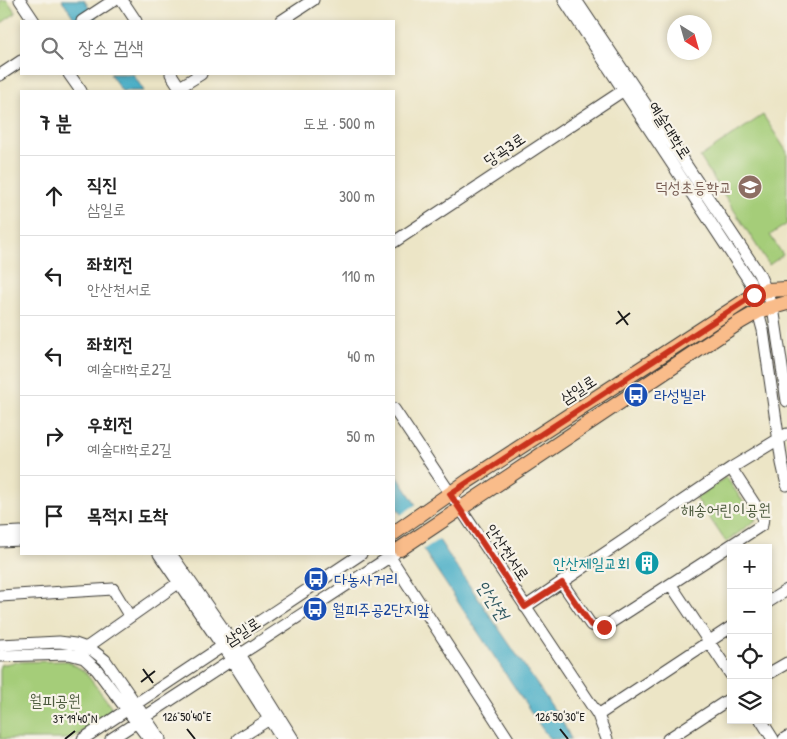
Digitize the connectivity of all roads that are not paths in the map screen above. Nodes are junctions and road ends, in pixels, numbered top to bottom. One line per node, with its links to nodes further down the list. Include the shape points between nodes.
1 (20, 0): 7 (street)
2 (122, 0): 9 (street)
3 (313, 0): 10 (street)
4 (564, 0): 16 (street, 예술대학로)
5 (576, 0): 16 (street, 예술대학로)
6 (111, 2): 8 (street)
7 (33, 20)
8 (84, 20)
9 (135, 20)
10 (283, 20)
11 (20, 62): 12 (street)
12 (0, 75)
13 (70, 75): 18 (street)
14 (172, 75): 17 (street)
15 (200, 75): 17 (street)
16 (628, 87): 19 (street, 당곡3로); 21 (street, 예술대학로, via 759,274)
17 (181, 89)
18 (80, 90)
19 (395, 241)
20 (787, 289): 21 (main road)
21 (761, 292): 23 (street, 예술대학로); 24 (street, 예술대학로); 30 (main road, 삼일로)
22 (787, 303): 23 (main road, 삼일로)
23 (773, 307): 24 (main road, 삼일로); 25 (street, 예술대학로)
24 (759, 311): 27 (street, 예술대학로); 31 (main road, 삼일로)
25 (787, 401)
26 (395, 411): 30 (street, 안산천서로)
27 (783, 436): 28 (street); 29 (street, 예술대학로)
28 (731, 468): 44 (street); 45 (street, via 763,517 762,525)
29 (787, 485)
30 (450, 494): 31 (street, 안산천서로); 33 (main road, 삼일로)
31 (460, 509): 37 (main road, 삼일로); 49 (street, 안산천서로)
32 (20, 532): 34 (street)
33 (395, 532)
34 (0, 533)
35 (20, 540): 36 (street)
36 (0, 541)
37 (395, 552)
38 (160, 555): 43 (street)
39 (171, 555): 43 (street)
40 (359, 555): 53 (street, 삼일로)
41 (390, 555): 58 (street, 삼일로)
42 (394, 555): 76 (street)
43 (183, 580): 50 (street); 53 (street)
44 (562, 583): 45 (street, via 591,625 604,627); 49 (street)
45 (671, 585): 52 (street)
46 (787, 590): 48 (street)
47 (0, 596): 50 (street, via 114,590)
48 (772, 599)
49 (525, 607): 64 (street, 안산천서로)
50 (130, 617): 55 (street)
51 (727, 630): 52 (street)
52 (709, 641): 60 (street); 64 (street)
53 (227, 643): 58 (street); 63 (street, 삼일로)
54 (0, 645): 55 (street, via 59,642)
55 (86, 648): 57 (street); 63 (street, via 105,660)
56 (0, 656): 57 (street)
57 (75, 656): 63 (street, via 84,658)
58 (236, 656): 65 (street); 66 (street, 삼일로)
59 (787, 663): 61 (street)
60 (727, 669)
61 (772, 672)
62 (727, 701): 78 (street)
63 (132, 706): 66 (street); 69 (street, 삼일로)
64 (598, 715): 77 (street, 안산천서로)
65 (273, 716): 73 (street); 74 (street); 75 (street)
66 (141, 719): 70 (street, 삼일로); 71 (street); 72 (street)
67 (764, 724): 79 (street)
68 (787, 737): 80 (street)
69 (83, 739)
70 (111, 739)
71 (149, 739)
72 (160, 739)
73 (238, 739)
74 (282, 739)
75 (293, 739)
76 (508, 739)
77 (607, 739)
78 (668, 739)
79 (773, 739)
80 (784, 739)

